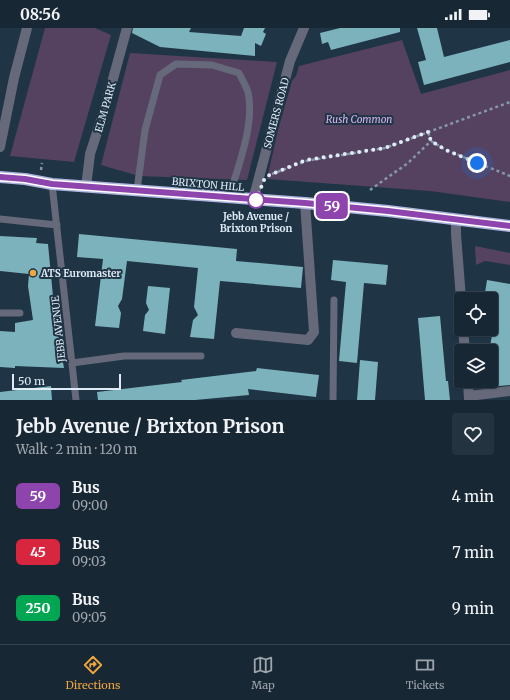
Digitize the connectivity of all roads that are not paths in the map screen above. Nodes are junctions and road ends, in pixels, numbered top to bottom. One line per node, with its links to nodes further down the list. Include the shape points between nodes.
1 (27, 28): 4 (street)
2 (127, 28): 7 (street, ELM PARK, via 90,154)
3 (304, 28): 10 (street, SOMERS ROAD, via 290,61)
4 (0, 147)
5 (0, 177): 6 (highway, BRIXTON HILL)
6 (52, 184): 7 (highway, BRIXTON HILL); 14 (lane, JEBB AVENUE)
7 (86, 187): 8 (highway, BRIXTON HILL)
8 (137, 190): 9 (highway, BRIXTON HILL); 9 (lane, via 145,130 160,75 176,64 212,65 239,73 248,92 250,117)
9 (228, 197): 10 (highway, BRIXTON HILL)
10 (253, 200): 11 (highway, BRIXTON HILL)
11 (305, 203): 13 (highway, BRIXTON HILL); 20 (street, via 314,332 308,340)
12 (0, 219): 14 (lane)
13 (456, 220): 15 (highway, BRIXTON HILL); 16 (street)
14 (57, 225): 22 (lane, JEBB AVENUE)
15 (510, 226)
16 (460, 292)
17 (334, 300): 27 (lane)
18 (0, 313): 19 (lane)
19 (20, 313)
20 (236, 333)
21 (201, 356): 22 (lane, via 124,356)
22 (72, 363): 26 (lane, JEBB AVENUE)
23 (468, 388): 25 (street)
24 (510, 391): 25 (street)
25 (469, 398)
26 (76, 400)
27 (333, 400)

